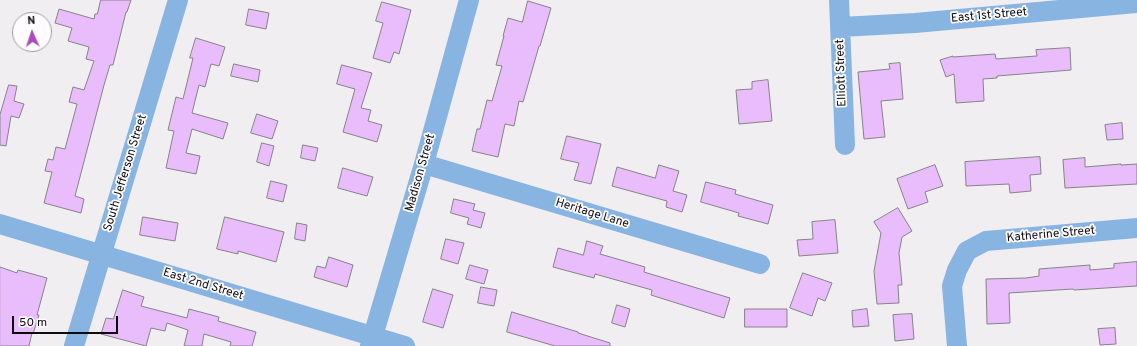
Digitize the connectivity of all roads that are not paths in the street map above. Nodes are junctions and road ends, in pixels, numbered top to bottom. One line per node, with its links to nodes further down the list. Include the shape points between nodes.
1 (178, 0): 11 (street, South Jefferson Street)
2 (469, 0): 8 (street, Madison Street)
3 (839, 0): 6 (street, Elliott Street)
4 (1109, 3): 5 (street, East 1st Street); 6 (street, East 1st Street, via 915,23)
5 (1137, 3)
6 (841, 27): 7 (street, Elliott Street)
7 (845, 145)
8 (424, 164): 12 (street, Heritage Lane); 13 (street, Madison Street)
9 (0, 224): 11 (street, East 2nd Street)
10 (1137, 228): 16 (street, Katherine Street, via 986,241 967,251 952,286)
11 (102, 254): 13 (street, East 2nd Street); 14 (street, South Jefferson Street)
12 (760, 264)
13 (371, 341): 15 (street, East 2nd Street)
14 (74, 346)
15 (405, 346)
16 (957, 346)

